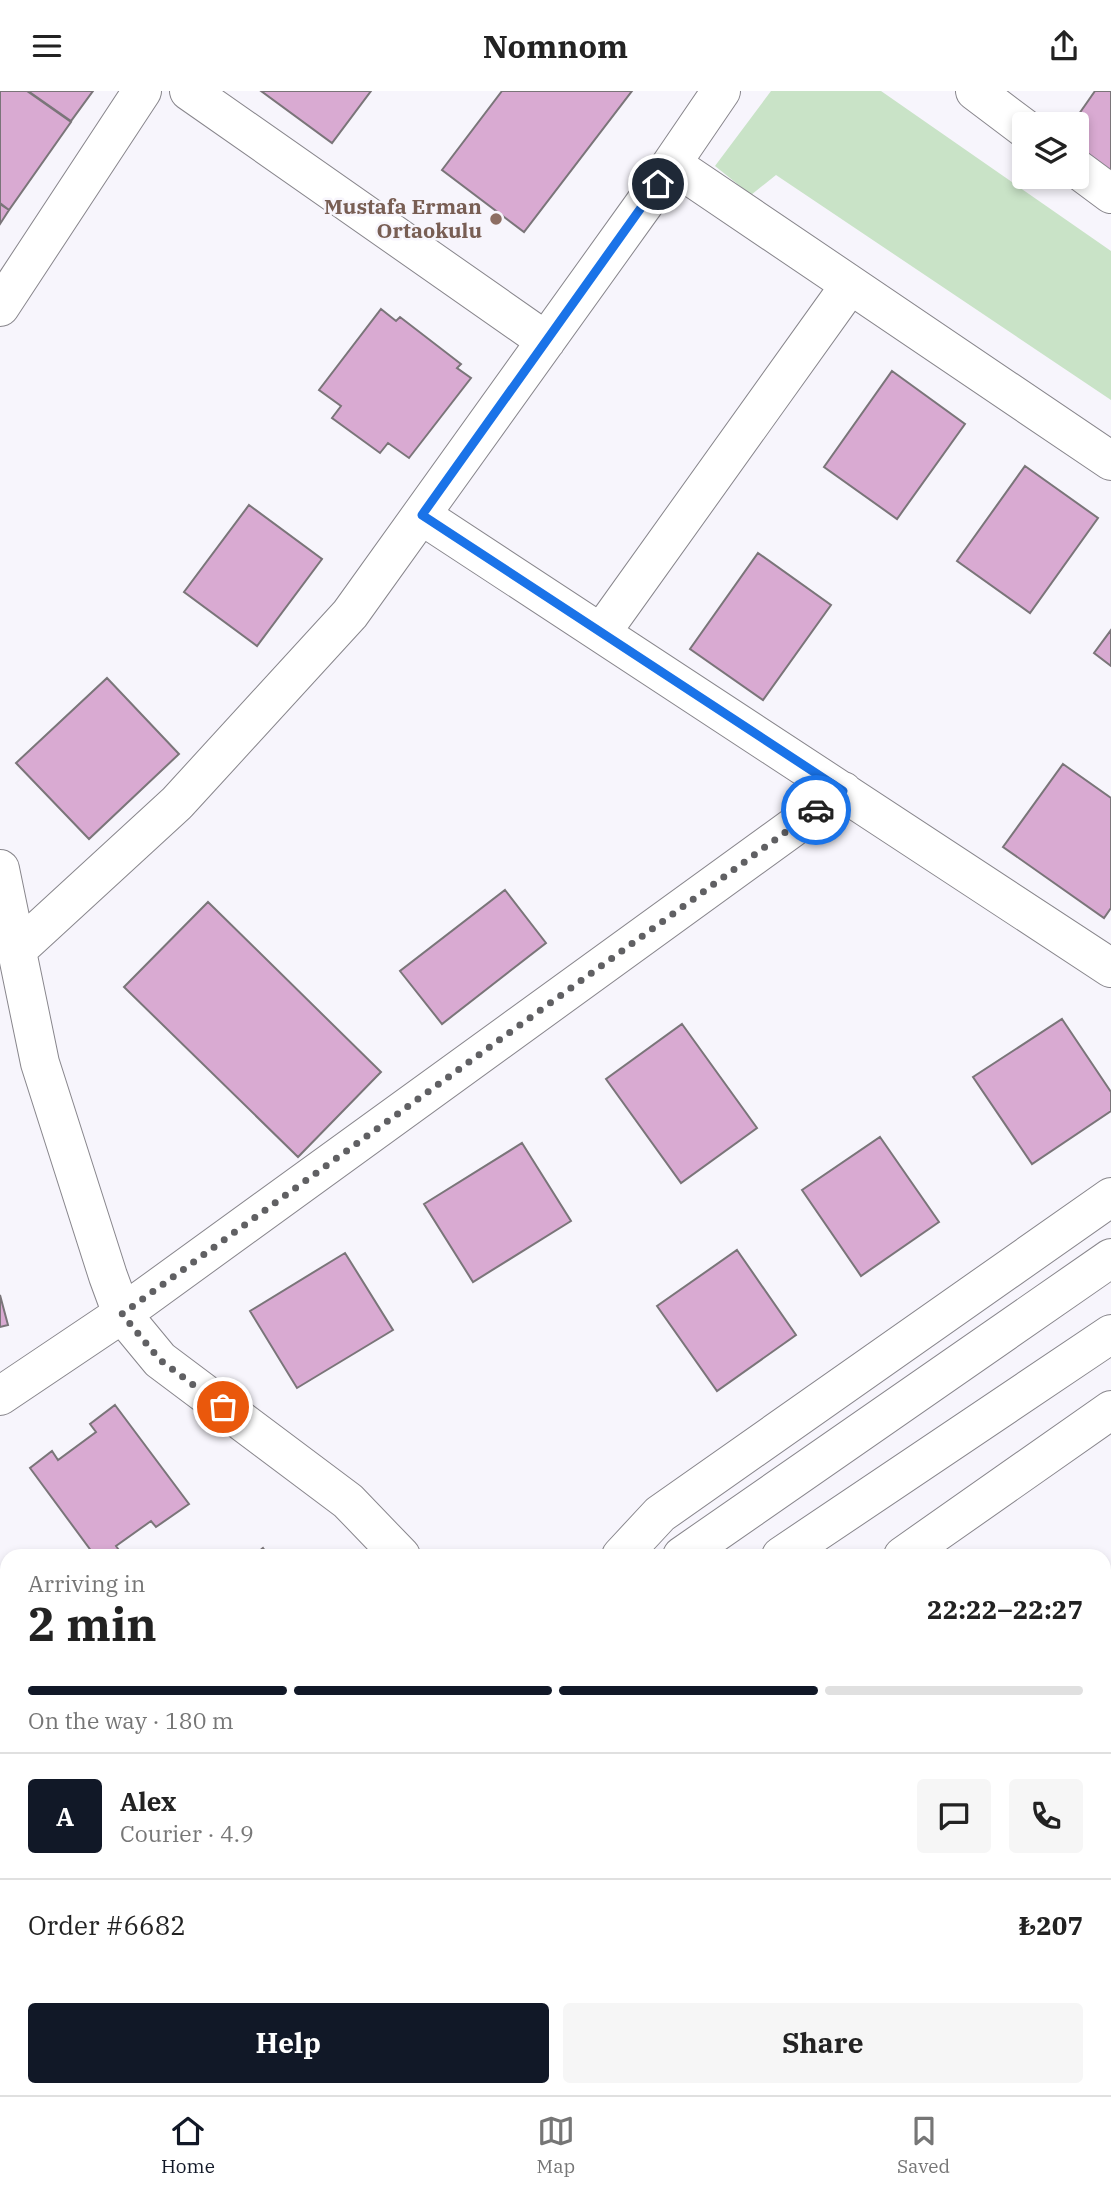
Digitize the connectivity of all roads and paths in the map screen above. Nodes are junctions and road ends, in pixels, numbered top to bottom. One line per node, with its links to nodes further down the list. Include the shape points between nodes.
1 (142, 91): 10 (street)
2 (189, 91): 11 (street)
3 (722, 91): 6 (street)
4 (975, 91): 5 (street)
5 (1012, 119)
6 (672, 164): 9 (street); 11 (street)
7 (1089, 178): 8 (street)
8 (1111, 194)
9 (850, 285): 12 (street); 14 (street)
10 (0, 307)
11 (547, 341): 13 (street)
12 (1111, 461)
13 (422, 515): 14 (street); 17 (street, via 350,614 177,803)
14 (601, 633): 15 (street)
15 (843, 791): 18 (street); 21 (street)
16 (1, 873): 17 (street)
17 (17, 950): 21 (street, via 40,1063)
18 (1111, 968)
19 (1111, 1197): 26 (street, via 660,1514)
20 (1111, 1258): 27 (street)
21 (122, 1314): 23 (street); 25 (street, via 160,1360 348,1501)
22 (1111, 1334): 28 (street)
23 (0, 1397)
24 (1111, 1410): 29 (street)
25 (394, 1549)
26 (628, 1549)
27 (692, 1549)
28 (791, 1549)
29 (913, 1549)

